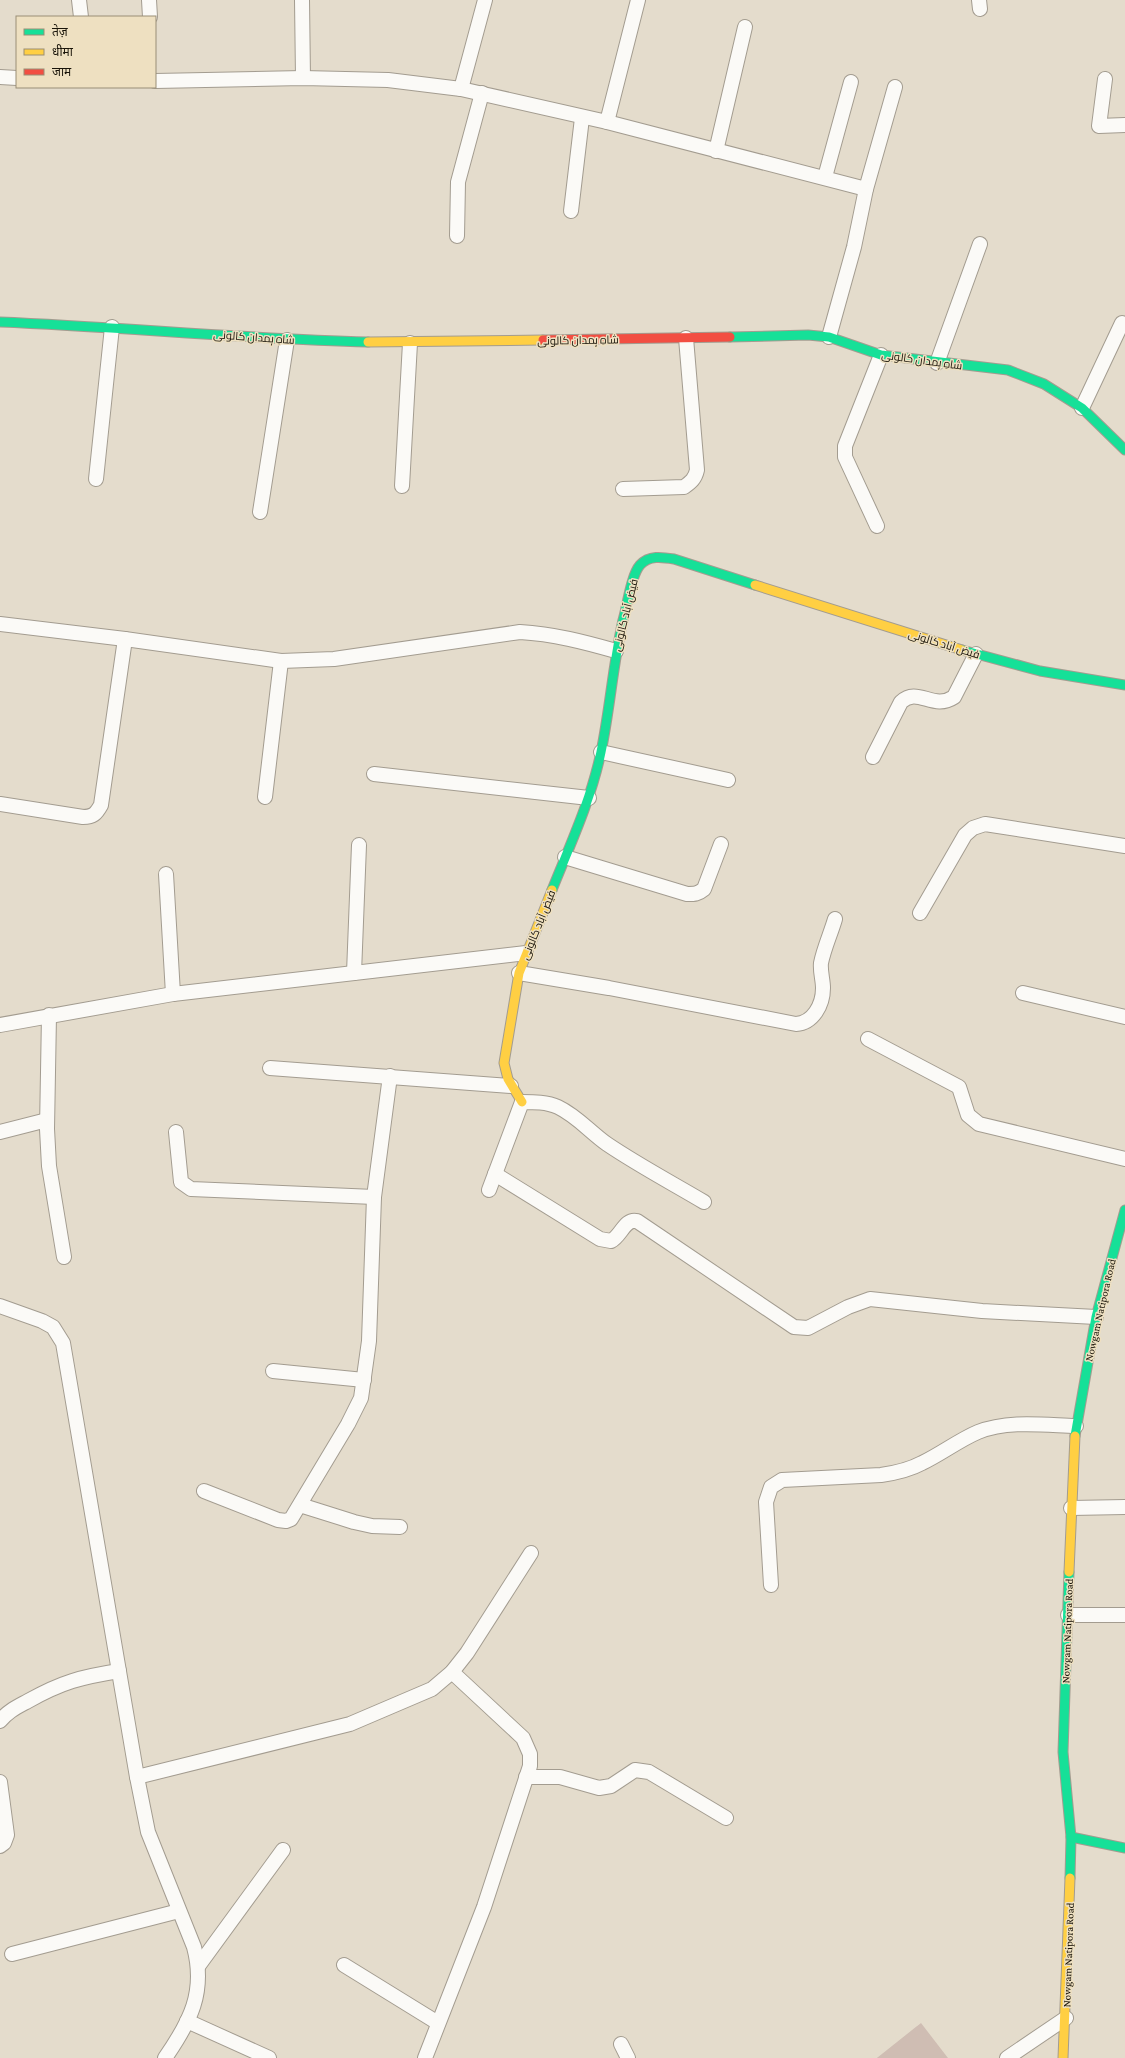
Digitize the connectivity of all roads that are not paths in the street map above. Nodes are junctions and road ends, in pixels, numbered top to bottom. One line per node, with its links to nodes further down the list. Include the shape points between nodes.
1 (79, 0): 6 (street)
2 (149, 0): 7 (street)
3 (302, 0): 11 (street)
4 (485, 0): 16 (street)
5 (638, 0): 19 (street)
6 (81, 16)
7 (150, 16)
8 (745, 27): 21 (street)
9 (0, 77): 10 (street)
10 (16, 78)
11 (303, 78): 13 (street); 16 (street, via 388,80)
12 (1105, 79): 20 (street, via 1099,126)
13 (156, 81)
14 (851, 82): 22 (street)
15 (895, 87): 23 (street)
16 (461, 89): 17 (street)
17 (482, 93): 18 (street); 25 (street, via 458,182)
18 (582, 118): 19 (street); 24 (street)
19 (607, 122): 21 (street)
20 (1125, 126)
21 (716, 151): 22 (street)
22 (825, 177): 23 (street)
23 (866, 189): 31 (street, via 854,247)
24 (571, 211)
25 (457, 236)
26 (980, 244): 35 (street)
27 (0, 322): 29 (street, شاہِ ہمدان کالونی)
28 (1122, 323): 36 (street)
29 (112, 327): 32 (street, شاہِ ہمدان کالونی); 38 (street)
30 (686, 338): 31 (street, شاہِ ہمدان کالونی, via 808,335); 33 (street, شاہِ ہمدان کالونی); 40 (street, via 696,476 684,487)
31 (829, 338): 34 (street, شاہِ ہمدان کالونی)
32 (287, 340): 33 (street, شاہِ ہمدان کالونی); 41 (street)
33 (410, 343): 39 (street)
34 (881, 355): 35 (street, شاہِ ہمدان کالونی); 42 (street, via 845,446 848,466)
35 (937, 363): 36 (street, شاہِ ہمدان کالونی, via 1008,370 1044,384)
36 (1082, 408): 37 (street, شاہِ ہمدان کالونی)
37 (1125, 450)
38 (96, 479)
39 (402, 486)
40 (623, 489)
41 (260, 512)
42 (877, 526)
43 (0, 624): 44 (street)
44 (125, 639): 47 (street); 55 (street, via 101,805 97,812 91,817 83,817)
45 (616, 651): 46 (street, فیض آباد کالونی, via 639,566 648,559 662,557); 47 (street, via 561,636 520,632 334,659); 49 (street, فیض آباد کالونی)
46 (976, 654): 48 (street, فیض آباد کالونی, via 1040,671); 50 (street, via 954,697 948,701 942,703 914,696 906,697 901,702)
47 (281, 661): 53 (street)
48 (1125, 685)
49 (600, 752): 52 (street); 54 (street, فیض آباد کالونی)
50 (873, 757)
51 (374, 774): 54 (street)
52 (728, 780)
53 (265, 797)
54 (589, 798): 59 (street, فیض آباد کالونی)
55 (0, 804)
56 (721, 844): 59 (street, via 704,889 699,894 687,894)
57 (359, 845): 64 (street)
58 (1125, 846): 61 (street, via 985,824 973,828 965,835)
59 (566, 857): 63 (street, فیض آباد کالونی)
60 (166, 874): 67 (street)
61 (920, 913)
62 (835, 919): 65 (street, via 821,965 822,999 815,1014 803,1024)
63 (526, 953): 64 (street); 65 (street, فیض آباد کالونی)
64 (354, 973): 67 (street)
65 (519, 973): 74 (street, فیض آباد کالونی, via 504,1062 505,1074)
66 (1023, 993): 69 (street)
67 (173, 994): 68 (street)
68 (49, 1015): 70 (street); 76 (street)
69 (1125, 1017)
70 (0, 1024)
71 (868, 1039): 79 (street, via 959,1087 968,1115 979,1124)
72 (270, 1068): 73 (street)
73 (390, 1076): 74 (street); 82 (street)
74 (511, 1086): 75 (street, فیض آباد کالونی)
75 (522, 1102): 80 (street); 83 (street, via 557,1106 573,1115 606,1143)
76 (47, 1120): 77 (street); 85 (street, via 49,1166)
77 (0, 1132)
78 (176, 1132): 82 (street, via 181,1182 191,1189)
79 (1125, 1159)
80 (495, 1174): 81 (street); 87 (street, via 600,1239 617,1239 628,1222 637,1221 800,1329 808,1328 848,1307 870,1299 982,1311)
81 (489, 1190)
82 (374, 1197): 89 (street, via 369,1341)
83 (704, 1202)
84 (1125, 1210): 87 (street, Nowgam Natipora Road)
85 (64, 1257)
86 (0, 1306): 100 (street, via 53,1327 63,1343)
87 (1096, 1317): 90 (street, Nowgam Natipora Road)
88 (273, 1371): 89 (street)
89 (364, 1380): 92 (street, via 361,1398 348,1424)
90 (1076, 1426): 94 (street, Nowgam Natipora Road); 97 (street, via 996,1427 978,1432 921,1464 896,1473 777,1482 770,1487 766,1502)
91 (204, 1491): 92 (street, via 286,1522)
92 (300, 1505): 95 (street, via 372,1526)
93 (1125, 1507): 94 (street)
94 (1071, 1508): 98 (street, Nowgam Natipora Road)
95 (400, 1527)
96 (531, 1553): 101 (street)
97 (772, 1585)
98 (1068, 1615): 99 (street); 107 (street, Nowgam Natipora Road, via 1063,1752)
99 (1125, 1615)
100 (119, 1671): 102 (street, via 70,1680 53,1687 6,1713); 103 (street)
101 (452, 1672): 103 (street, via 432,1689 350,1724); 104 (street, via 523,1738 530,1754 530,1766)
102 (0, 1721)
103 (137, 1777): 111 (street, via 148,1832)
104 (526, 1777): 106 (street, via 560,1777 599,1788 611,1786 635,1770 649,1772); 117 (street, via 484,1907)
105 (0, 1782): 108 (street, via 7,1826 7,1836 4,1844)
106 (726, 1818)
107 (1071, 1836): 109 (street); 115 (street, Nowgam Natipora Road)
108 (0, 1846)
109 (1125, 1848)
110 (283, 1850): 113 (street)
111 (179, 1911): 112 (street); 113 (street)
112 (12, 1954)
113 (199, 1965): 116 (street, via 197,1997)
114 (344, 1965): 117 (street)
115 (1066, 2018): 123 (street); 124 (street, Nowgam Natipora Road)
116 (187, 2021): 119 (street); 120 (street)
117 (438, 2023): 121 (street)
118 (621, 2044): 122 (street)
119 (164, 2058)
120 (269, 2058)
121 (425, 2058)
122 (628, 2058)
123 (1007, 2058)
124 (1063, 2058)

